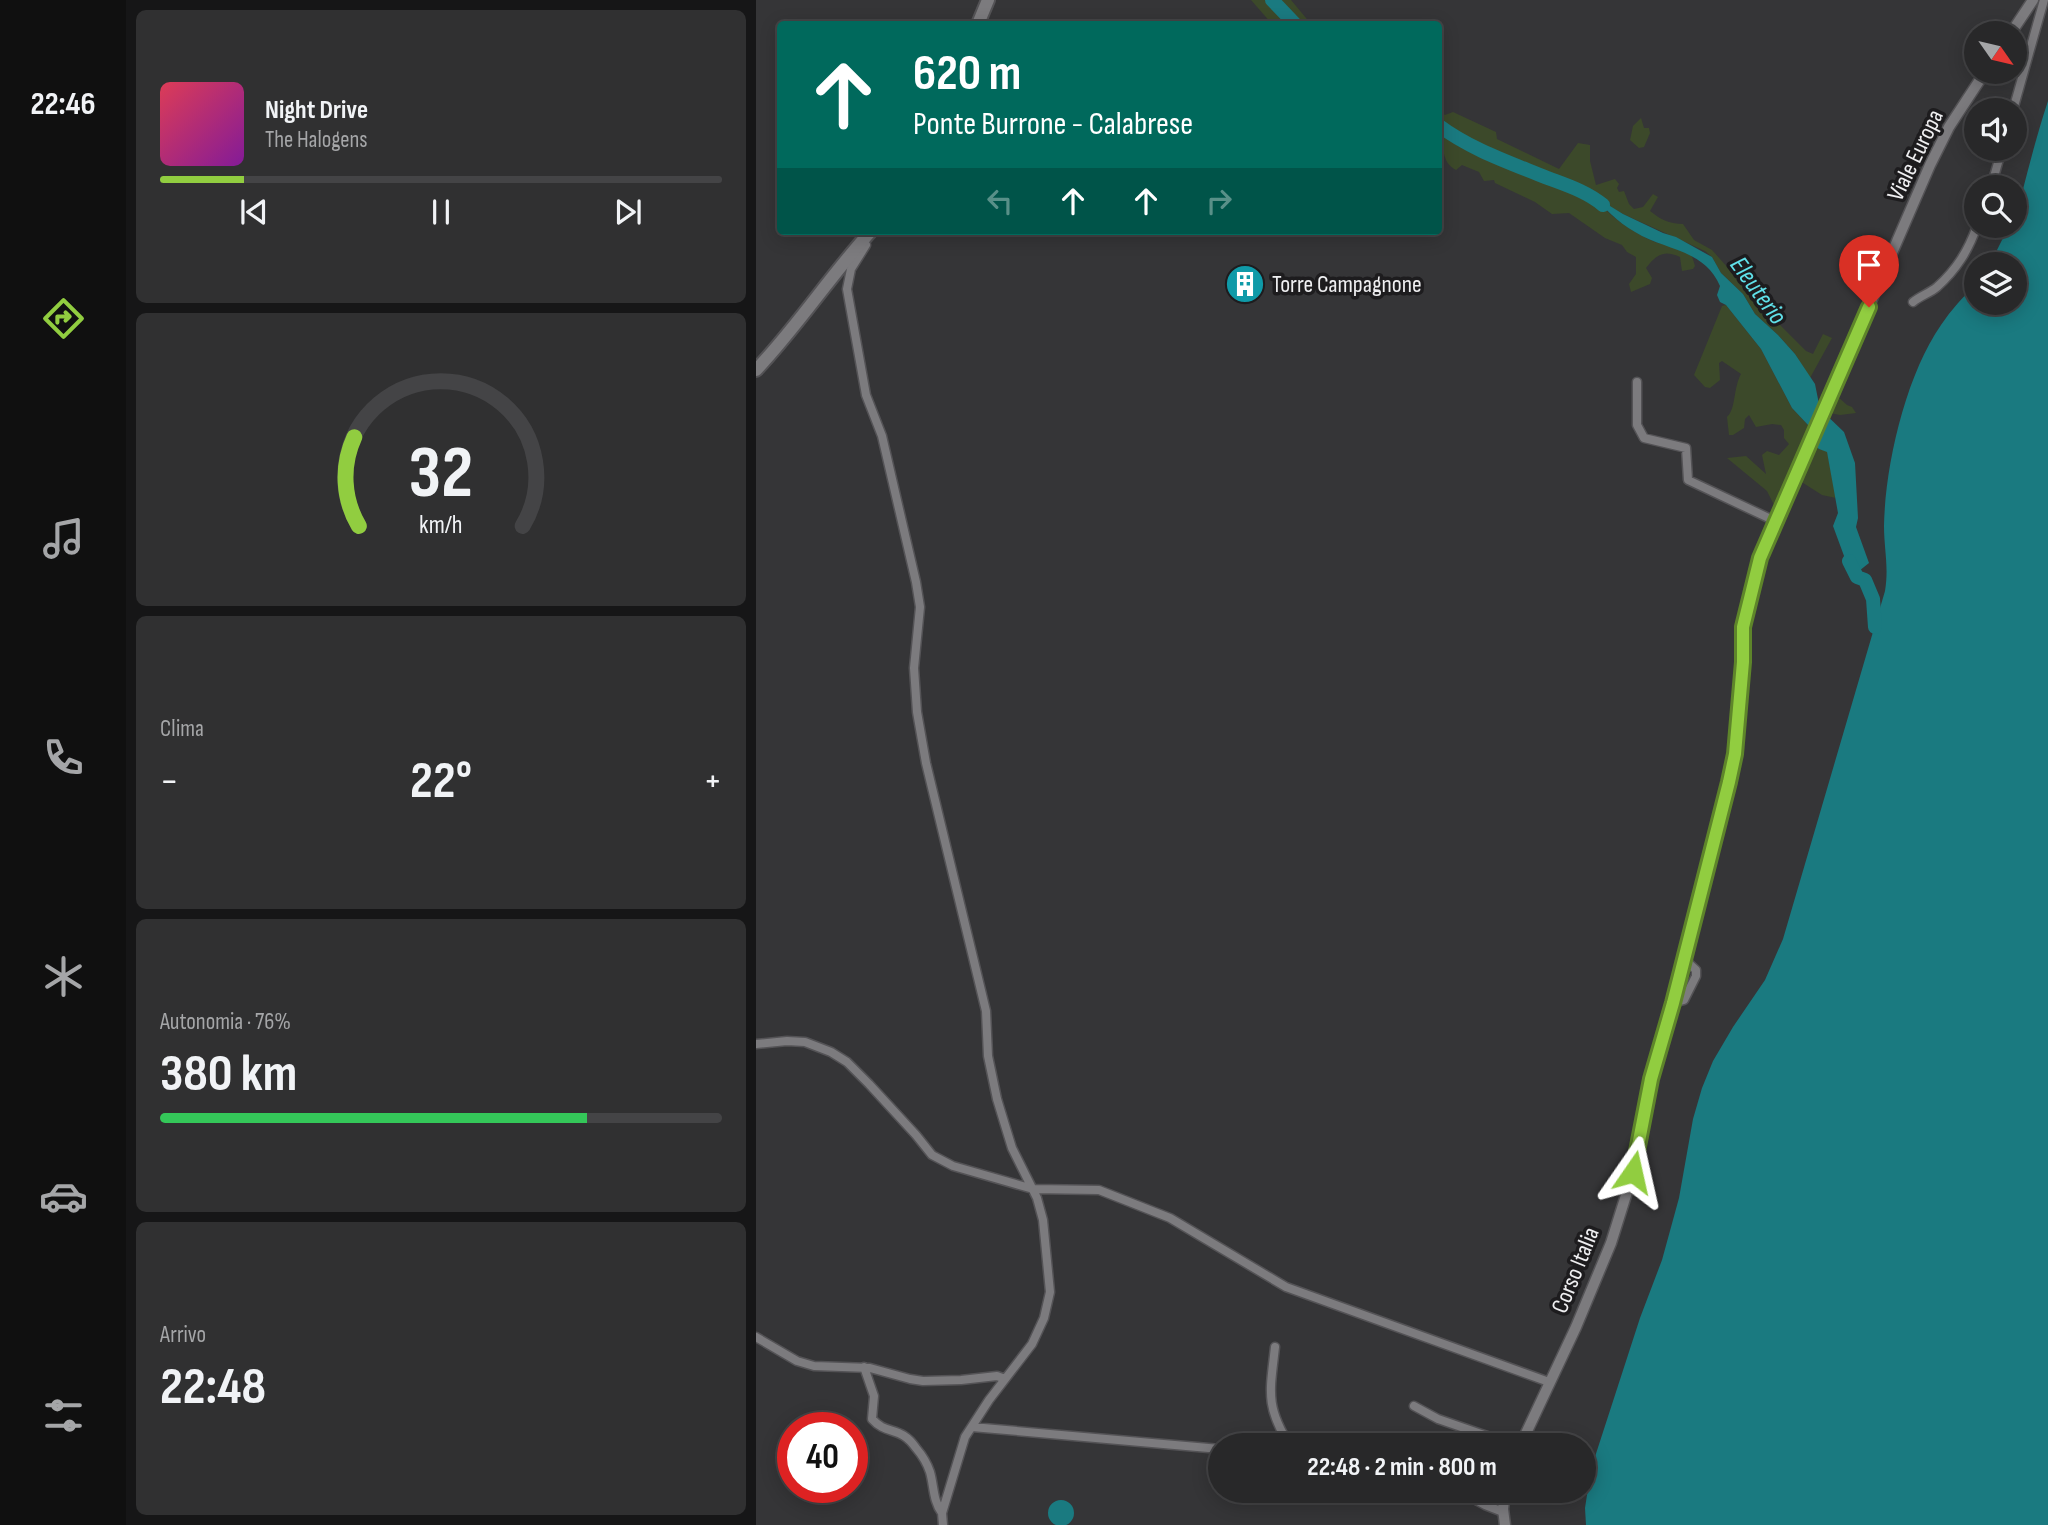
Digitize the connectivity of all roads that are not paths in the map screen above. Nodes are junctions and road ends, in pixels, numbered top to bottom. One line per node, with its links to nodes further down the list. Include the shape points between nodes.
1 (988, 0): 4 (main road)
2 (2033, 0): 5 (street)
3 (2044, 0): 7 (street)
4 (979, 21)
5 (2019, 21)
6 (1977, 84): 14 (street, Viale Europa, via 1940,146)
7 (2016, 98)
8 (867, 235): 12 (main road)
9 (874, 235): 19 (street, via 851,269 847,289 866,395 882,436 916,582 920,607 914,668 917,712 985,1011 997,1099 1012,1148)
10 (1973, 238): 11 (street, via 1958,266)
11 (1913, 302)
12 (756, 370)
13 (1637, 382): 15 (street, via 1639,433 1686,448 1688,480)
14 (1787, 492): 15 (street, Corso Italia)
15 (1775, 521): 16 (street, Corso Italia, via 1760,558 1743,627 1735,754)
16 (1684, 959): 17 (street, Corso Italia); 17 (street, via 1696,976 1684,1000)
17 (1673, 1003): 24 (street, Corso Italia, via 1651,1079 1633,1172 1611,1243)
18 (756, 1044): 19 (street, via 805,1042 831,1052 876,1091 932,1155 953,1166)
19 (1033, 1189): 23 (street, via 1043,1220 1051,1292 1032,1344); 24 (street, via 1099,1190 1170,1218 1286,1287)
20 (756, 1337): 22 (street, via 814,1366)
21 (1275, 1347): 27 (street, via 1271,1407)
22 (864, 1367): 23 (street, via 923,1381); 34 (street, via 874,1396 873,1419 902,1433 916,1446)
23 (1005, 1379): 26 (street)
24 (1549, 1381): 29 (street, Corso Italia)
25 (1414, 1406): 28 (street)
26 (972, 1427): 30 (street); 34 (street)
27 (1282, 1433)
28 (1479, 1433)
29 (1524, 1433)
30 (1208, 1448)
31 (1480, 1503): 33 (street)
32 (1504, 1503): 33 (street)
33 (1503, 1512): 36 (street)
34 (942, 1513): 35 (street)
35 (943, 1525)
36 (1505, 1525)

